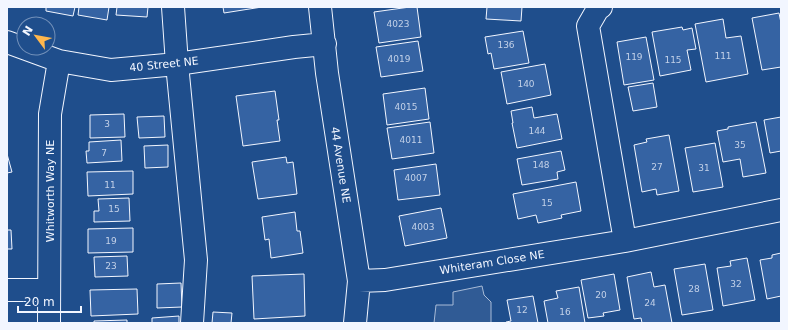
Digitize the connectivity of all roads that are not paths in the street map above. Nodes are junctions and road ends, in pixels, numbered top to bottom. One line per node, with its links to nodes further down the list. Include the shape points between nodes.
1 (173, 7): 7 (street)
2 (320, 7): 5 (street, 44 Avenue NE)
3 (601, 7): 9 (street, via 588,26)
4 (7, 42): 6 (street, 40 Street NE)
5 (324, 44): 7 (street, 40 Street NE); 10 (street, 44 Avenue NE)
6 (59, 61): 7 (street, 40 Street NE, via 111,70); 12 (street, Whitworth Way NE, via 50,114)
7 (177, 64): 14 (street, via 196,260)
8 (781, 210): 9 (street, Whiteram Close NE)
9 (624, 241): 10 (street, Whiteram Close NE, via 385,280)
10 (359, 281): 15 (street, 44 Avenue NE)
11 (7, 290): 12 (street)
12 (50, 290): 13 (street, Whitworth Way NE)
13 (49, 323)
14 (192, 323)
15 (354, 323)

